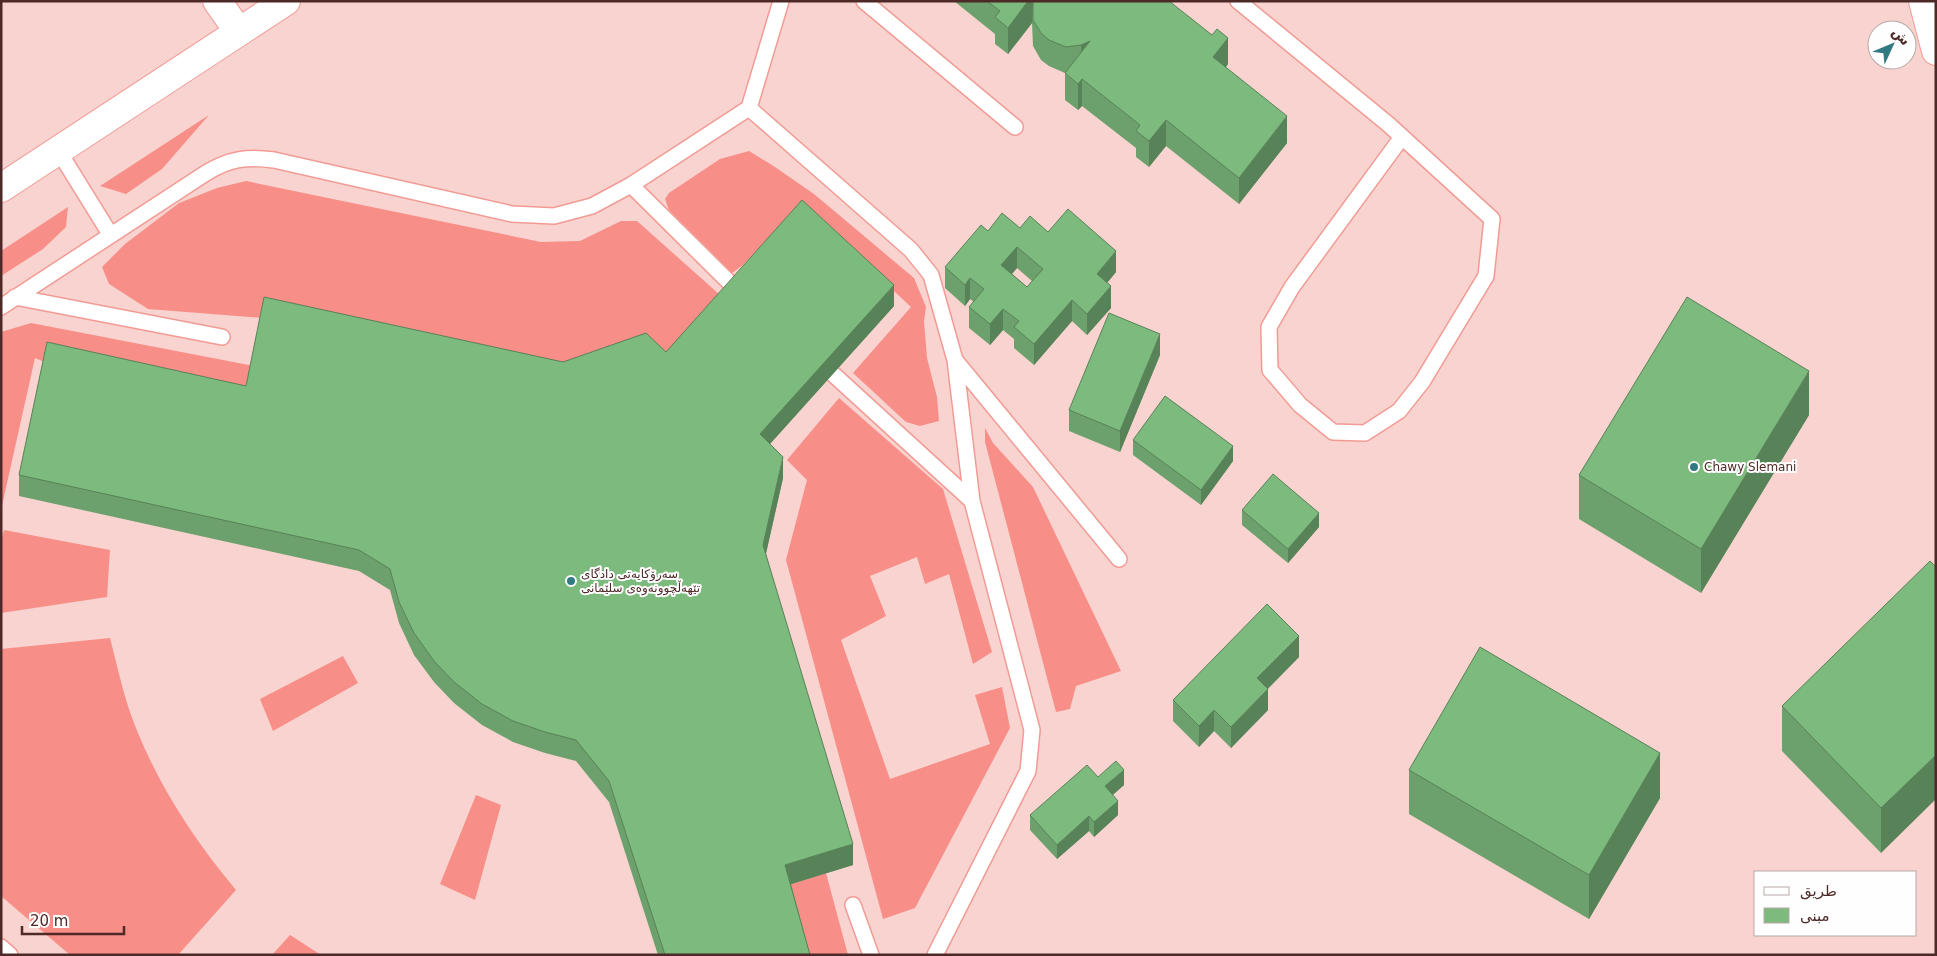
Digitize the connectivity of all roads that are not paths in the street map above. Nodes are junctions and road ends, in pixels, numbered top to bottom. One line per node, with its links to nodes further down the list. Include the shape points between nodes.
1 (217, 1): 7 (street)
2 (286, 1): 7 (street)
3 (781, 1): 9 (lane)
4 (864, 1): 10 (lane)
5 (1238, 1): 11 (lane)
6 (1923, 1): 8 (street)
7 (239, 32): 12 (street)
8 (1936, 51)
9 (749, 108): 13 (lane); 20 (lane, via 916,256 932,275)
10 (1015, 127)
11 (1402, 136): 11 (lane, via 1492,219 1486,276 1422,382 1399,411 1365,433 1333,432 1300,405 1270,370 1270,327 1292,288)
12 (58, 150): 14 (street); 15 (lane)
13 (631, 185): 15 (lane, via 592,206 571,213 554,216 512,214 280,161 249,157 220,164); 16 (lane)
14 (1, 188)
15 (110, 234): 17 (lane)
16 (739, 292)
17 (15, 298): 18 (lane); 19 (lane)
18 (1, 306)
19 (222, 337)
20 (955, 360): 22 (lane); 23 (lane)
21 (833, 374): 22 (lane)
22 (972, 501): 28 (lane, via 1032,730 1028,771)
23 (1119, 559)
24 (853, 905): 27 (lane)
25 (1, 947): 26 (lane)
26 (10, 955)
27 (871, 955)
28 (935, 955)

